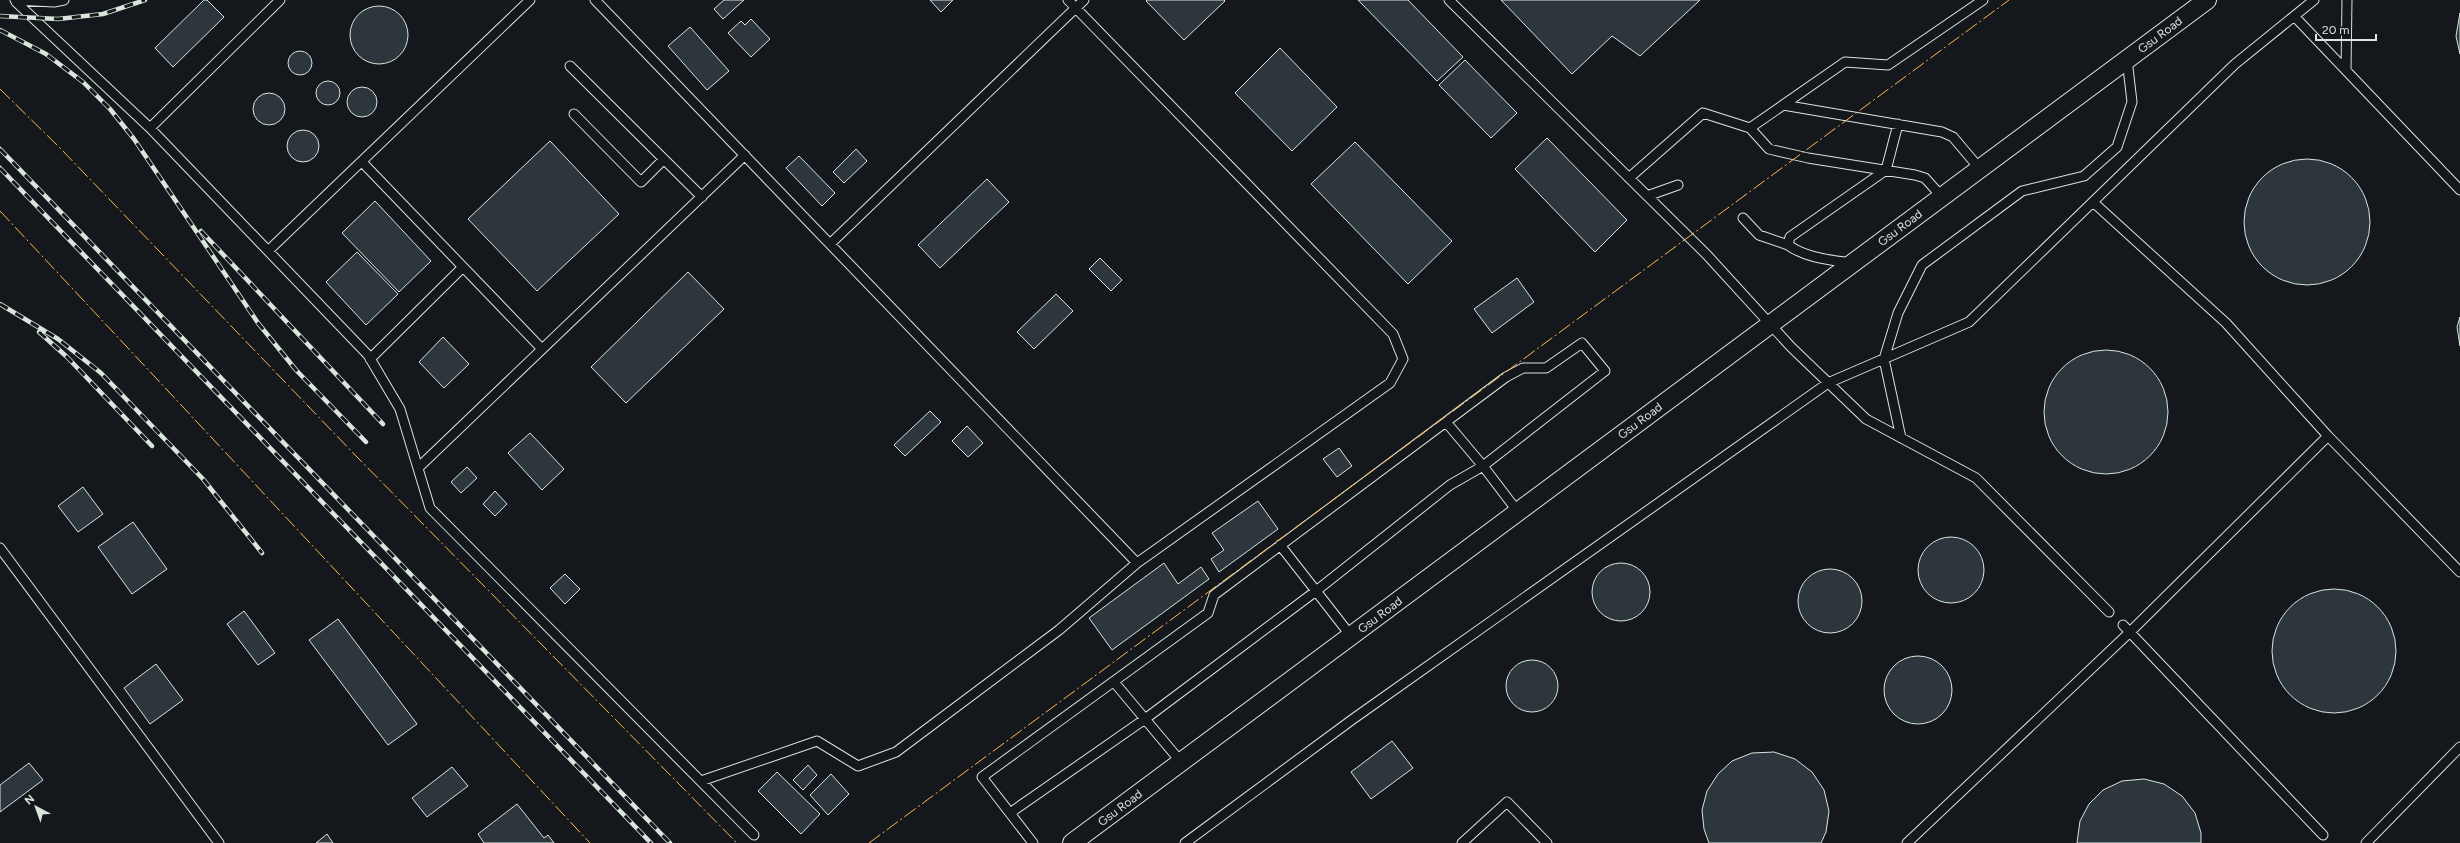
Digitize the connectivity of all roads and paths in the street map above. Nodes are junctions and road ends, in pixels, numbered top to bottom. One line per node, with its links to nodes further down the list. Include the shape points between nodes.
1 (64, 0): 12 (lane)
2 (280, 0): 21 (lane)
3 (530, 0): 25 (lane)
4 (595, 0): 23 (lane)
5 (1068, 0): 13 (lane)
6 (1084, 0): 13 (lane)
7 (1449, 0): 28 (lane)
8 (1983, 0): 18 (lane, via 1888,65 1846,62)
9 (2207, 0): 15 (street, Gsu Road)
10 (2314, 0): 14 (lane)
11 (2347, 0): 17 (lane)
12 (16, 1): 21 (lane)
13 (1076, 8): 36 (lane); 54 (lane, via 1393,334 1403,359 1390,383)
14 (2294, 16): 17 (lane); 34 (lane, via 2235,64)
15 (2128, 59): 26 (street, Gsu Road); 44 (lane, via 2132,102 2117,147 2084,176 2022,191 1922,265 1898,313)
16 (570, 66): 24 (lane)
17 (2346, 70): 30 (lane)
18 (1783, 105): 20 (lane); 22 (lane)
19 (574, 114): 24 (lane, via 640,182)
20 (1898, 124): 26 (lane, via 1942,132 1953,137); 27 (lane)
21 (150, 128): 38 (lane)
22 (1750, 128): 27 (lane, via 1769,149); 28 (lane, via 1703,113)
23 (745, 155): 31 (lane); 36 (lane)
24 (664, 159): 31 (lane)
25 (362, 162): 38 (lane); 40 (lane)
26 (1980, 169): 33 (street, Gsu Road)
27 (1886, 170): 33 (lane, via 1925,178); 37 (lane, via 1790,237)
28 (1629, 178): 32 (lane)
29 (1678, 185): 32 (lane)
30 (2460, 190)
31 (702, 196): 42 (lane)
32 (1647, 196): 41 (lane, via 1707,255)
33 (1942, 197): 39 (street, Gsu Road)
34 (2093, 202): 44 (lane, via 1969,322); 47 (lane, via 2226,323)
35 (1743, 218): 37 (lane, via 1759,235)
36 (830, 244): 54 (lane)
37 (1788, 245): 39 (lane, via 1797,251 1820,258)
38 (268, 251): 43 (lane)
39 (1852, 263): 41 (street, Gsu Road)
40 (463, 267): 42 (lane); 43 (lane)
41 (1770, 325): 45 (lane); 51 (street, Gsu Road)
42 (542, 349): 50 (lane)
43 (370, 359): 50 (lane, via 400,409)
44 (1884, 359): 45 (lane); 48 (lane)
45 (1828, 383): 48 (lane, via 1866,419); 72 (lane, via 1353,719)
46 (1446, 422): 49 (lane); 49 (lane, via 1506,377 1523,368 1546,368 1582,343 1605,371); 52 (lane)
47 (2328, 436): 55 (lane); 59 (lane)
48 (1902, 438): 57 (lane, via 1976,478)
49 (1483, 466): 51 (lane); 56 (lane, via 1450,485)
50 (418, 468): 65 (lane, via 430,508)
51 (1518, 512): 60 (street, Gsu Road)
52 (1280, 545): 56 (lane); 61 (lane, via 1214,595 1208,613)
53 (0, 548): 69 (lane)
54 (1137, 563): 65 (lane, via 1059,630 896,752 858,766 817,741)
55 (2460, 572)
56 (1316, 592): 60 (lane); 62 (lane)
57 (2109, 612)
58 (2123, 625): 59 (lane)
59 (2130, 632): 68 (lane); 75 (lane)
60 (1351, 636): 64 (street, Gsu Road)
61 (1114, 682): 62 (lane); 66 (lane, via 982,777)
62 (1145, 719): 64 (lane); 66 (lane)
63 (2460, 747): 76 (lane)
64 (1181, 762): 71 (street, Gsu Road)
65 (701, 781): 67 (lane)
66 (1010, 813): 70 (lane)
67 (754, 835)
68 (2323, 835)
69 (219, 843)
70 (1033, 843)
71 (1072, 843)
72 (1185, 843)
73 (1462, 843): 74 (lane, via 1506,802)
74 (1547, 843)
75 (1907, 843)
76 (2366, 843)

